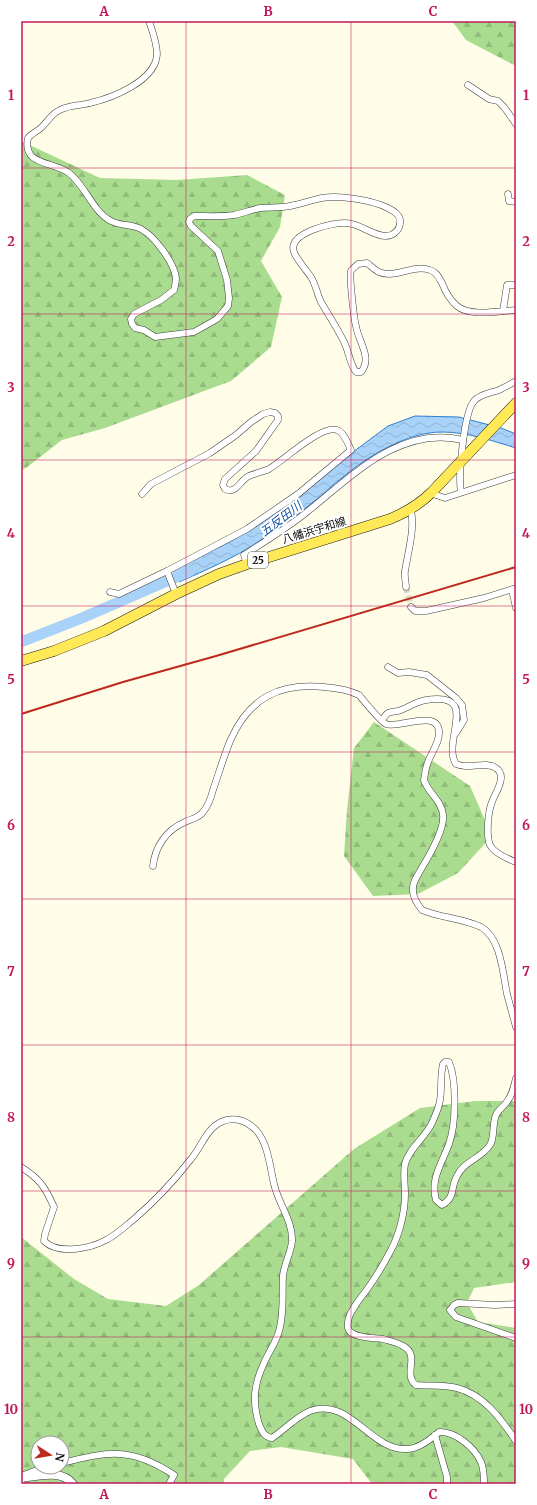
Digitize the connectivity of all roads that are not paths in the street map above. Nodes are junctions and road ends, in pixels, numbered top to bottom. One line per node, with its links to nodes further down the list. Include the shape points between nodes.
1 (149, 21): 8 (street, via 157,52 156,61 145,77 105,100 59,110 28,138 26,145 30,155 36,160 60,168 75,178 106,218 147,233 174,268 174,290 134,314 131,319 135,328 155,337 194,332 216,319 228,306 227,280 218,251 191,226 189,222 194,216 234,215 323,198 354,200 382,206 398,214 401,221 400,228 387,236 345,223 320,227 306,232 293,246 294,253 312,279 342,338 356,372 361,372 366,360 356,327 350,280 351,271 358,264 367,263 379,272 387,274 413,269 430,270 437,274 457,307 478,313)
2 (468, 85): 3 (street, via 489,99 498,101)
3 (516, 124)
4 (508, 194): 5 (street, via 509,201)
5 (516, 202)
6 (516, 284): 8 (street, via 507,285)
7 (516, 310): 8 (street)
8 (503, 311)
9 (516, 381): 11 (street, via 474,401 468,413)
10 (516, 403): 12 (main road, 八幡浜宇和線 / 25)
11 (464, 438): 12 (street); 18 (street, via 421,439 388,450 337,486 284,529 244,555)
12 (461, 461): 14 (main road, 八幡浜宇和線 / 25); 15 (street)
13 (516, 475): 15 (street)
14 (432, 492): 15 (street, via 445,498); 17 (main road, 八幡浜宇和線 / 25)
15 (462, 492)
16 (142, 494): 19 (street, via 150,484 210,453 251,422 270,412 275,413 278,420 256,451 225,479 225,489 234,490 249,476 271,468 303,443 331,429 341,432 351,450 298,494 247,530)
17 (411, 510): 18 (main road, 八幡浜宇和線 / 25); 20 (street, via 413,517 405,573)
18 (247, 564): 22 (main road, 八幡浜宇和線 / 25)
19 (167, 572): 22 (street); 23 (street, via 120,594)
20 (406, 587)
21 (514, 589): 24 (street, via 426,611 415,611); 25 (street)
22 (175, 591): 26 (main road, 八幡浜宇和線 / 25, via 99,634)
23 (110, 592)
24 (411, 606)
25 (516, 608)
26 (21, 661)
27 (388, 668): 29 (street, via 398,674 409,672 427,675 456,698 462,705 464,720)
28 (382, 720): 29 (street, via 388,713 416,701 441,699 453,704 457,710); 31 (street, via 359,695 346,691 293,686 267,696 248,712 231,738 203,814 183,822 165,836 158,846); 32 (street, via 394,726 428,720 438,728 438,736 424,780 440,804 444,816 437,839 414,880 416,902 422,910 463,920 487,931 495,942)
29 (454, 736): 30 (street, via 452,758 456,764 494,767 500,773 501,780 489,816 488,839 499,853)
30 (516, 862)
31 (153, 866)
32 (516, 1027)
33 (516, 1078): 38 (street, via 510,1098 496,1113 490,1145 483,1153 463,1166 456,1177 451,1198 442,1205 436,1200 434,1181 449,1144 455,1108 451,1068 448,1062 443,1064 440,1101 431,1124 405,1164 405,1194 398,1233 391,1251 352,1310 348,1322 351,1334 396,1342 410,1351 410,1375 416,1385 458,1389 487,1405)
34 (21, 1167): 37 (street, via 38,1179 54,1207 44,1241 50,1247 85,1248 106,1241 117,1234 152,1204 192,1159 216,1124 236,1118 250,1124 257,1131 266,1151 274,1187 288,1219 292,1240 284,1276 284,1313 280,1330 255,1384 254,1403 262,1431 272,1438 310,1411 323,1409 350,1417 370,1434 393,1447 412,1448)
35 (516, 1304): 36 (street, via 458,1303 450,1310 456,1317)
36 (516, 1338)
37 (435, 1435): 43 (street); 44 (street, via 439,1432 449,1433 478,1455 482,1463)
38 (516, 1441)
39 (70, 1461): 42 (street, via 111,1453 146,1459 174,1475)
40 (21, 1477): 41 (street, via 56,1474)
41 (73, 1484)
42 (169, 1484)
43 (447, 1484)
44 (484, 1484)

